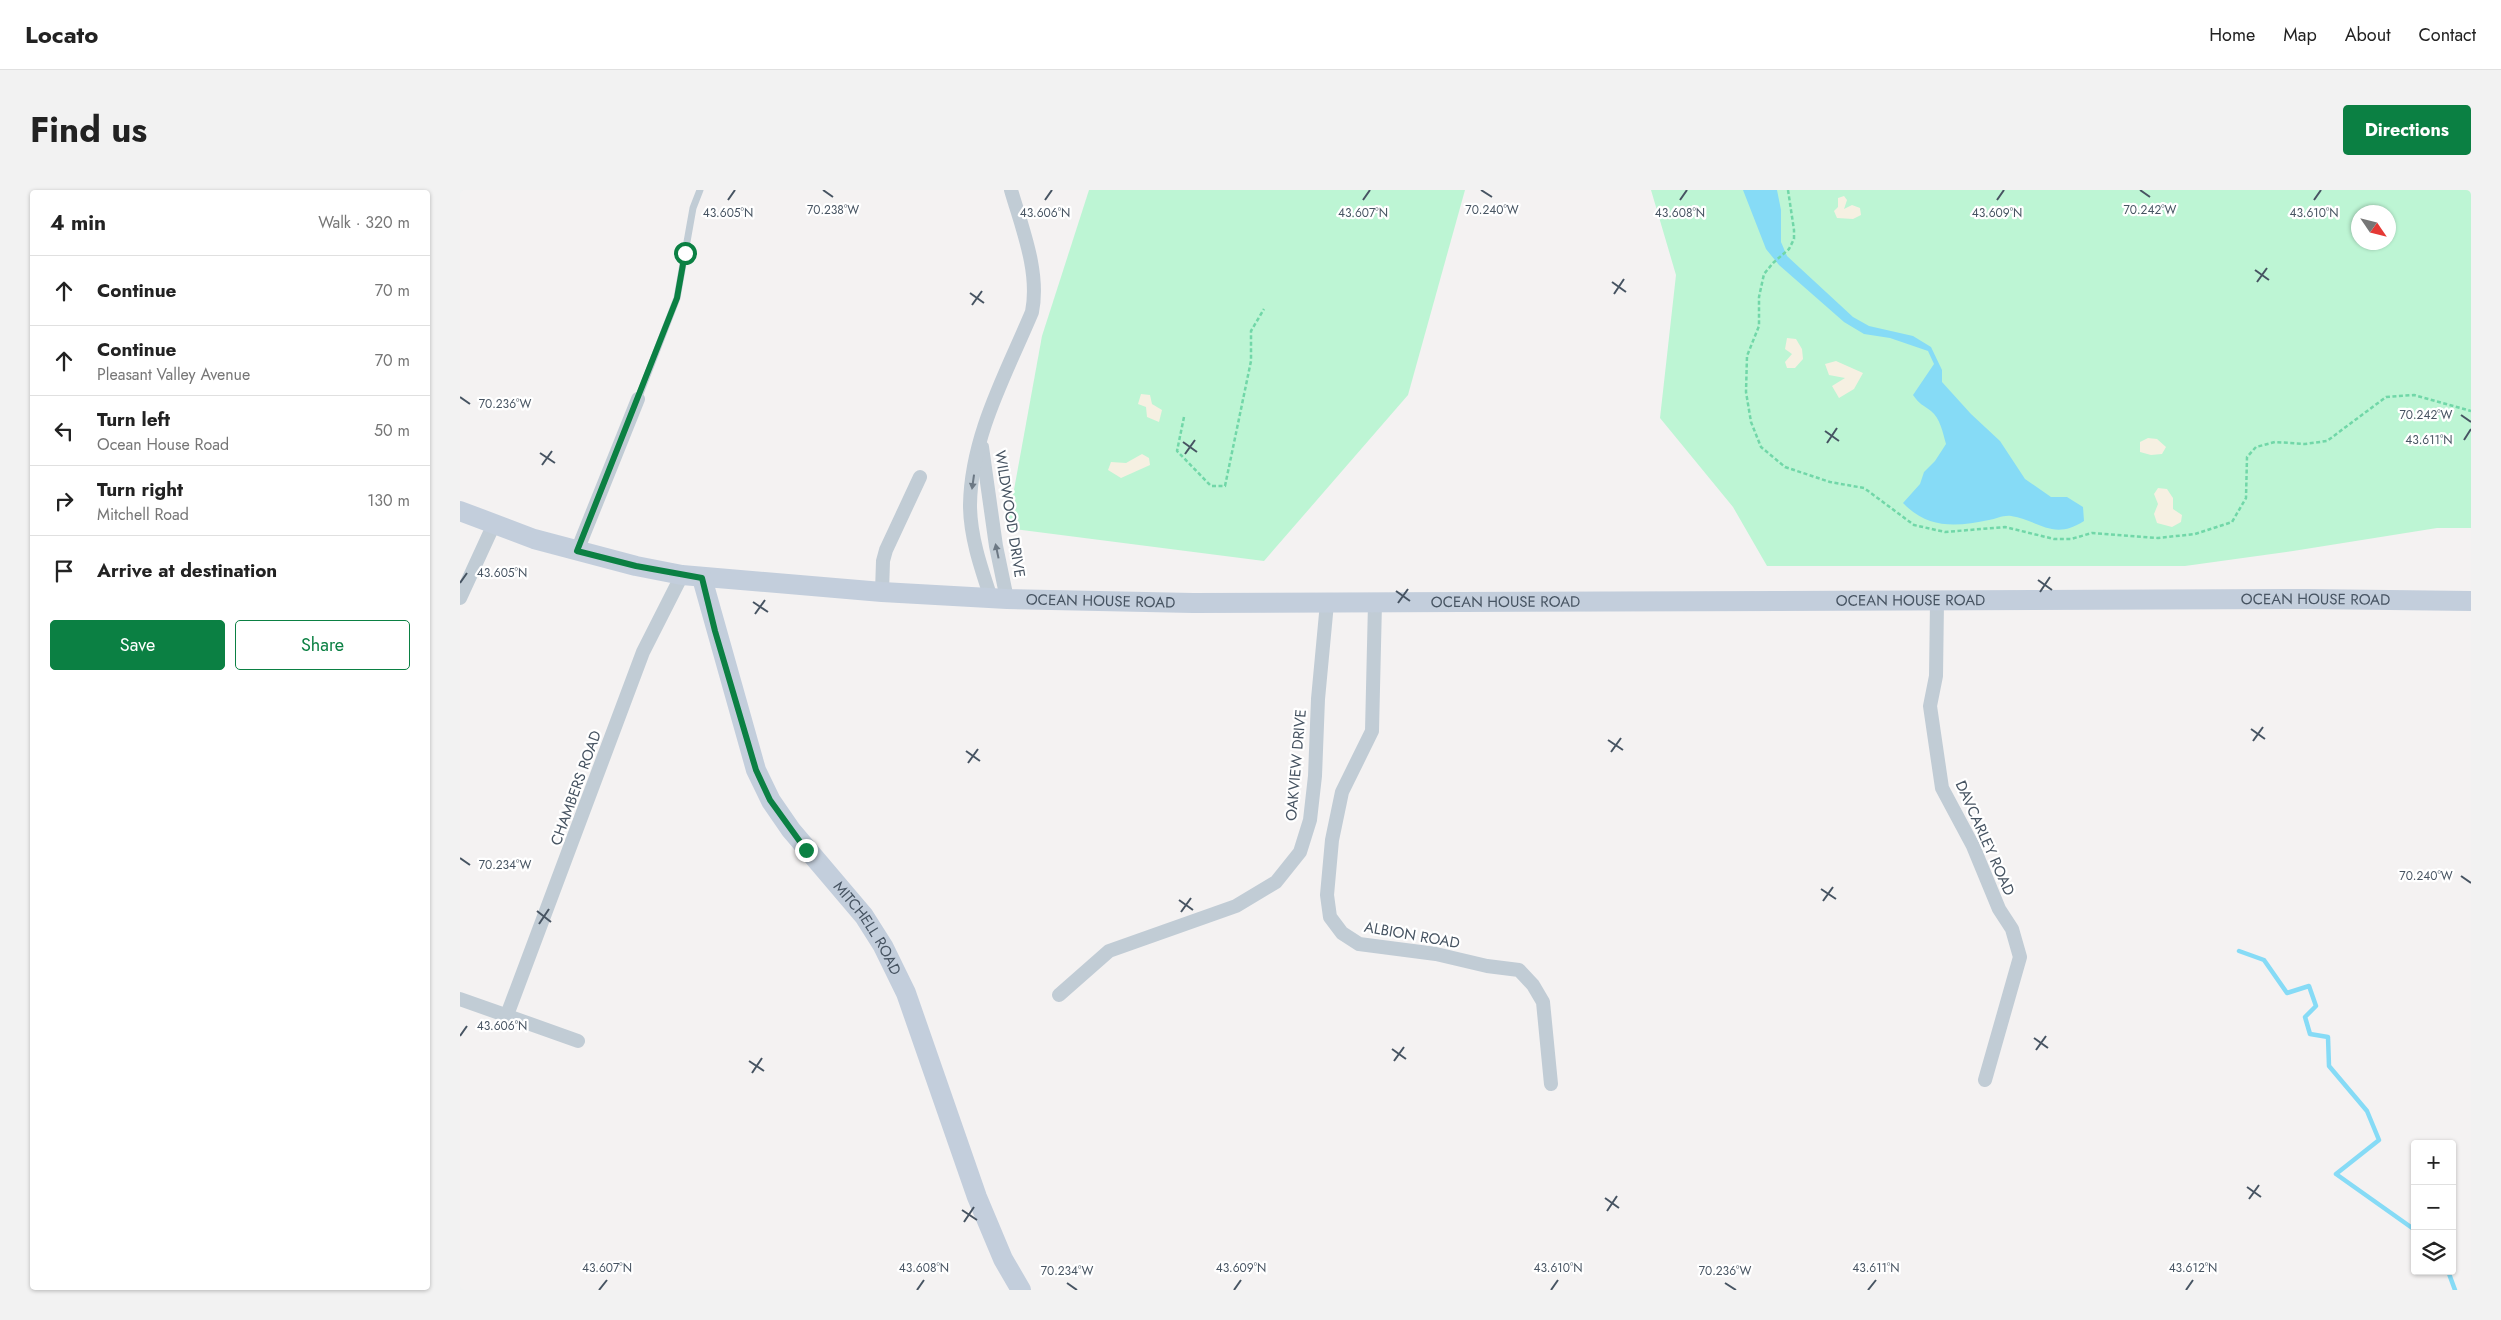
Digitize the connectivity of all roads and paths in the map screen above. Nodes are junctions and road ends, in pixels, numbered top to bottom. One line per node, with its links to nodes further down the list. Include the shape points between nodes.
1 (700, 190): 5 (lane, via 693,208 677,298)
2 (1011, 190): 8 (street, WILDWOOD DRIVE, via 1034,278 1035,297 1032,312)
3 (1788, 190): 6 (path, via 1794,239 1764,274 1759,297 1759,326 1747,356 1746,392 1751,422 1761,447 1786,467 1830,482 1864,488 1914,525 1963,531 2005,527 2054,539 2071,539 2092,533 2158,538 2196,534 2232,522 2246,498 2247,457 2256,447 2275,442 2305,444 2327,441 2386,397 2414,395)
4 (1264, 309): 7 (path, via 1251,331 1251,361 1225,486 1211,486 1177,451)
5 (638, 399): 12 (street)
6 (2471, 411)
7 (1184, 417)
8 (980, 434): 17 (street, WILDWOOD DRIVE, one-way to 8, via 996,546); 17 (street, WILDWOOD DRIVE, one-way to 17, via 970,505 977,555)
9 (920, 477): 15 (street, via 886,550)
10 (460, 511): 11 (main road, OCEAN HOUSE ROAD)
11 (494, 524): 12 (main road, OCEAN HOUSE ROAD); 16 (street)
12 (577, 551): 13 (main road, OCEAN HOUSE ROAD)
13 (682, 575): 14 (main road, OCEAN HOUSE ROAD); 24 (street, CHAMBERS ROAD, via 643,652)
14 (702, 578): 15 (main road, OCEAN HOUSE ROAD); 28 (main road, MITCHELL ROAD, via 756,770 770,800 791,830 864,916 883,946 906,994 977,1197)
15 (882, 592): 17 (main road, OCEAN HOUSE ROAD)
16 (460, 598)
17 (999, 598): 20 (main road, OCEAN HOUSE ROAD)
18 (2471, 601): 19 (main road, OCEAN HOUSE ROAD)
19 (1937, 602): 21 (main road, OCEAN HOUSE ROAD); 26 (street, DAVCARLEY ROAD, via 1936,676 1930,706 1942,788 1973,846 1999,909 2012,929 2020,957)
20 (1327, 603): 21 (main road, OCEAN HOUSE ROAD); 22 (street, OAKVIEW DRIVE, via 1315,776 1310,820 1300,852 1276,882 1236,906 1109,951)
21 (1375, 603): 27 (street, ALBION ROAD, via 1372,731 1342,792 1326,894 1330,917 1342,933 1359,944 1519,970 1533,985 1542,1002)
22 (1058, 995)
23 (460, 999): 24 (street)
24 (507, 1015): 25 (street)
25 (578, 1041)
26 (1985, 1080)
27 (1551, 1084)
28 (1020, 1290)

